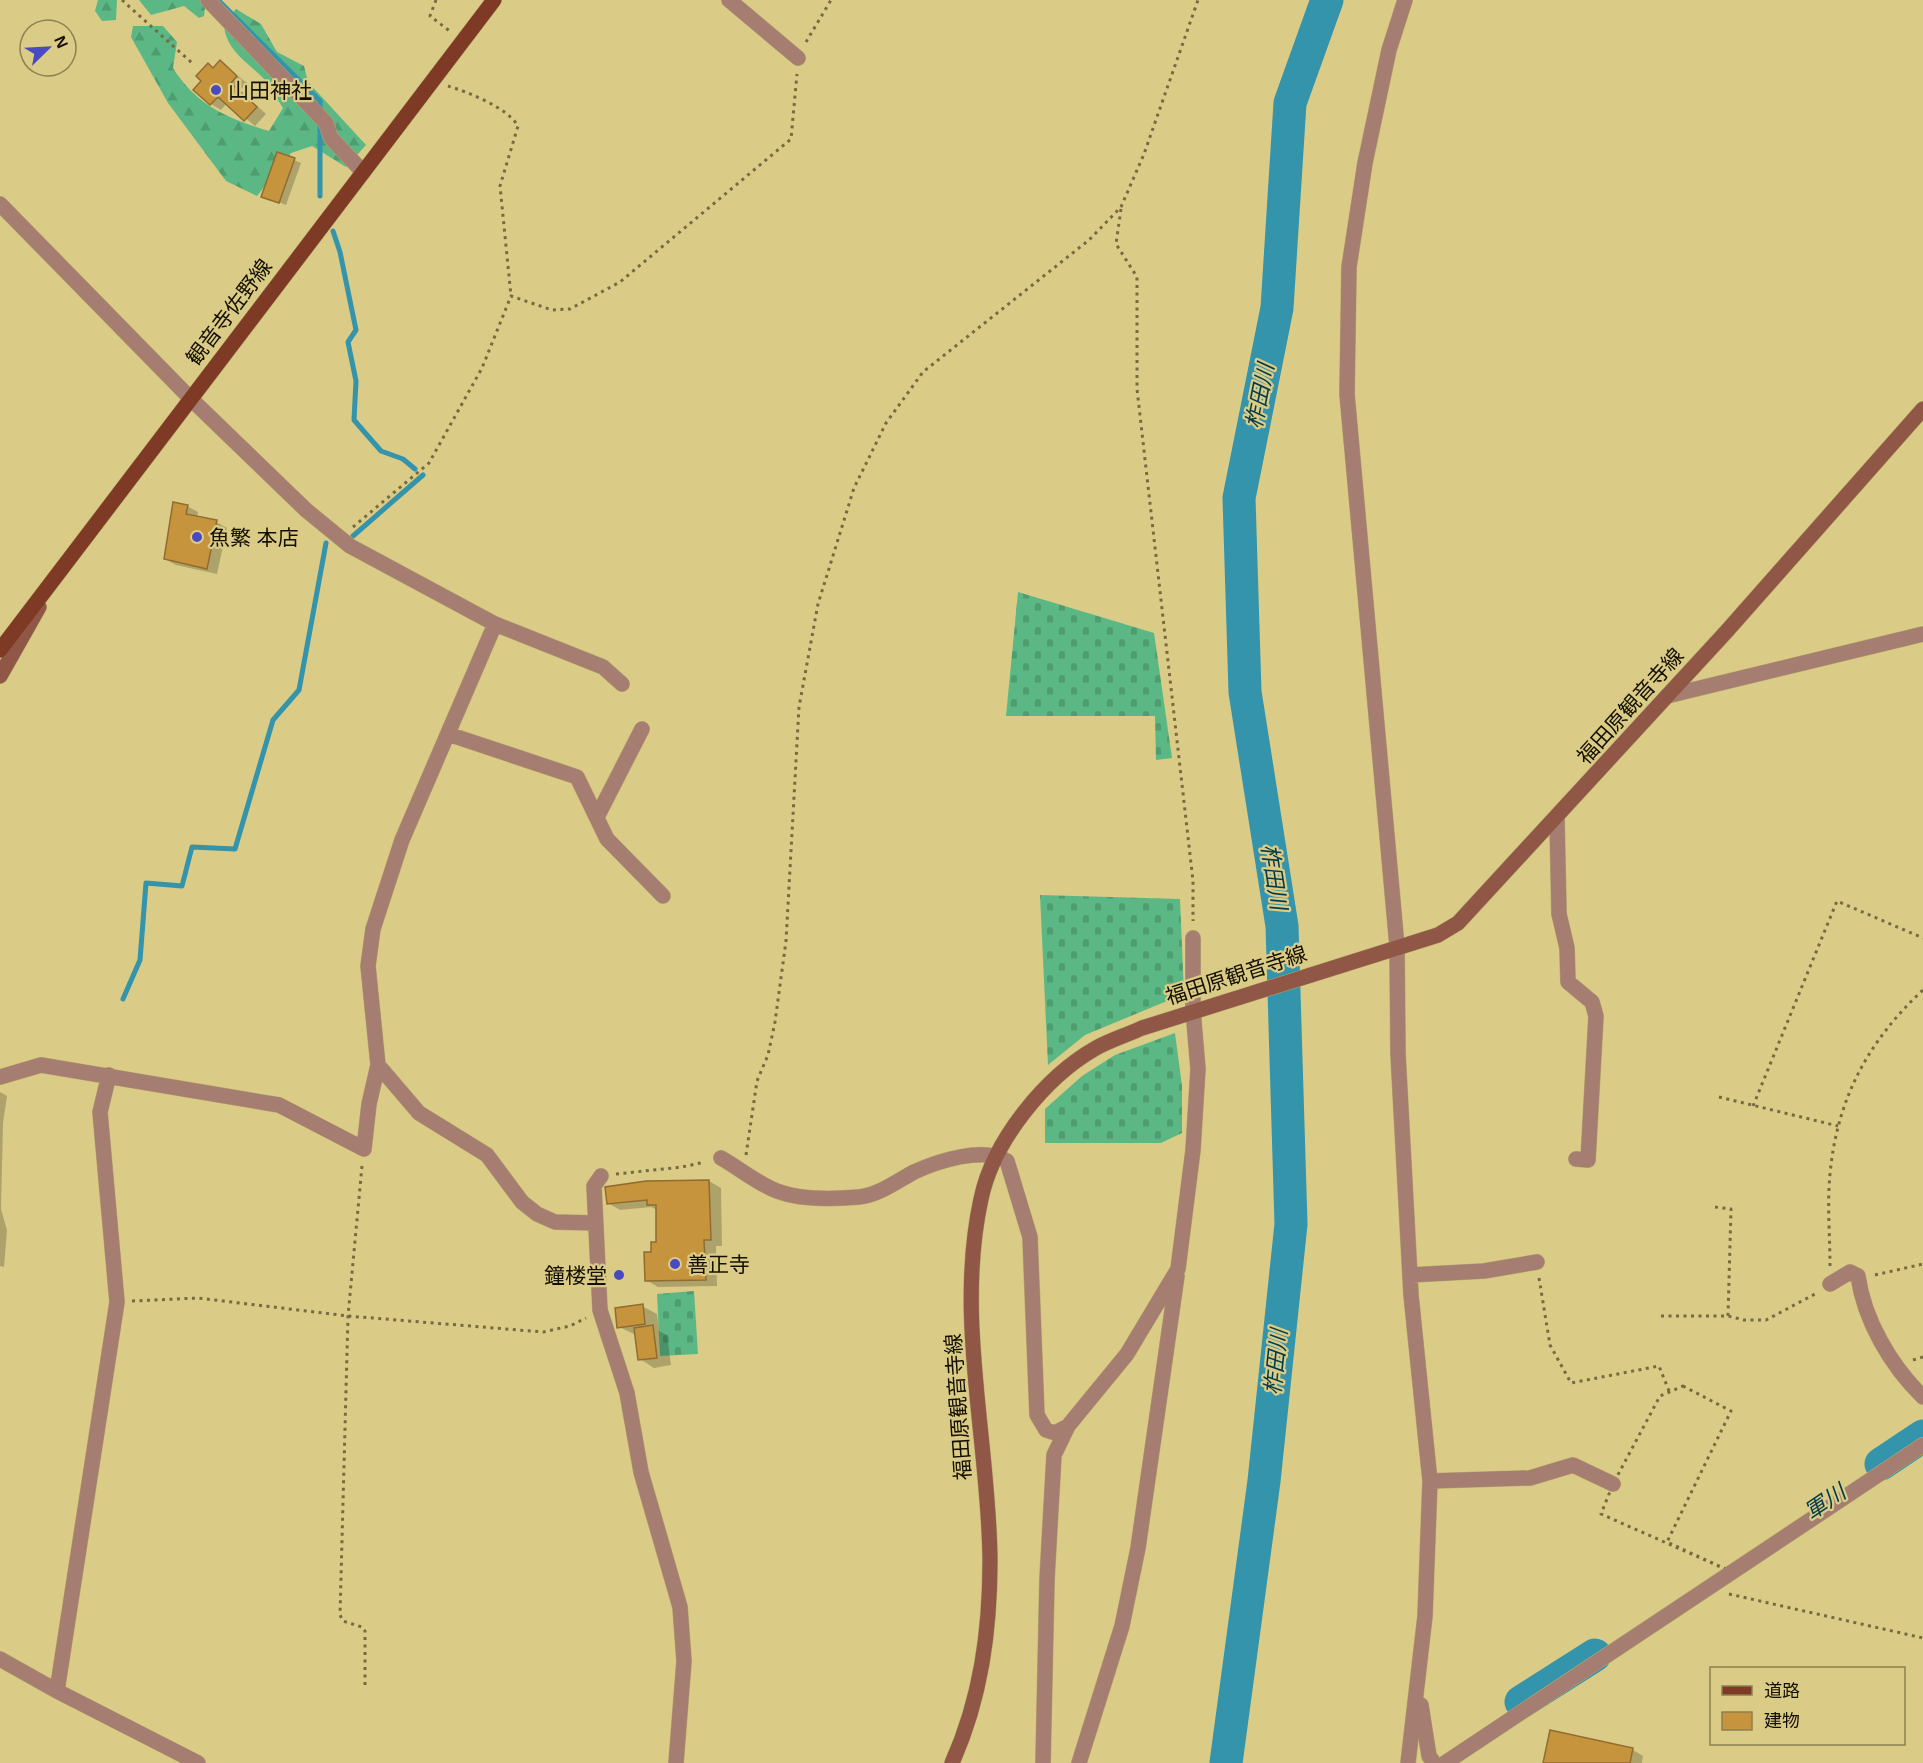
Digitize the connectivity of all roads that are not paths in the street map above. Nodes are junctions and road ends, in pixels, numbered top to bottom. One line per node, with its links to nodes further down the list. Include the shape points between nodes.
1 (208, 0): 6 (street, via 327,123 331,138)
2 (494, 0): 6 (main road, 観音寺佐野線)
3 (729, 0): 5 (street)
4 (1405, 0): 23 (street, via 1389,50 1367,152 1349,267 1347,394)
5 (798, 58)
6 (363, 172): 8 (main road, 観音寺佐野線)
7 (0, 204): 8 (street)
8 (190, 398): 10 (main road, 観音寺佐野線); 11 (street, via 306,510 350,546)
9 (1923, 409): 16 (main road, 福田原観音寺線)
10 (55, 581): 13 (main road, 観音寺佐野線); 14 (main road)
11 (495, 624): 15 (street, via 603,668); 18 (street)
12 (1923, 634): 16 (street)
13 (0, 650)
14 (0, 676)
15 (622, 684)
16 (1667, 696): 20 (main road, 福田原観音寺線)
17 (642, 729): 19 (street)
18 (448, 734): 19 (street, via 577,777); 25 (street, via 402,840 373,929 368,966)
19 (597, 817): 21 (street, via 607,839)
20 (1557, 819): 23 (main road, 福田原観音寺線, via 1458,923 1438,934); 30 (street, via 1559,914 1568,982 1592,1002 1596,1016 1588,1160)
21 (663, 896)
22 (1193, 938): 24 (street)
23 (1397, 946): 24 (main road, 福田原観音寺線); 35 (street, via 1398,1054)
24 (1193, 1010): 28 (main road, 福田原観音寺線, via 1096,1047 1063,1071 1030,1102); 34 (street, via 1198,1069 1193,1150)
25 (378, 1065): 26 (street, via 363,1149 279,1105); 32 (street, via 419,1113 487,1155 522,1203 537,1214 555,1222)
26 (109, 1076): 27 (street, via 42,1065); 43 (street, via 100,1112 117,1302)
27 (0, 1077)
28 (998, 1155): 29 (street, via 934,1165 861,1197 803,1197 776,1191); 38 (street, via 1007,1161 1030,1237 1037,1415 1046,1430 1055,1433); 47 (main road, 福田原観音寺線, via 981,1197 973,1248 973,1316 990,1558 988,1611 983,1665 972,1714)
29 (721, 1158)
30 (1576, 1159)
31 (601, 1176): 32 (street, via 594,1186)
32 (595, 1223): 46 (street, via 600,1310 627,1393 641,1472 680,1607 684,1661)
33 (1537, 1262): 35 (street, via 1484,1271)
34 (1178, 1269): 38 (street, via 1127,1354); 49 (street, via 1127,1604)
35 (1410, 1275): 40 (street)
36 (1830, 1284): 37 (street, via 1850,1272 1858,1276 1876,1332 1909,1383)
37 (1923, 1397)
38 (1068, 1426): 48 (street, via 1054,1455)
39 (1923, 1445): 52 (street)
40 (1430, 1481): 41 (street, via 1530,1478 1573,1466); 44 (street)
41 (1613, 1484)
42 (0, 1659): 43 (street)
43 (57, 1691): 45 (street)
44 (1418, 1692): 50 (street); 51 (street, via 1429,1755)
45 (198, 1763)
46 (676, 1763)
47 (952, 1763)
48 (1043, 1763)
49 (1079, 1763)
50 (1408, 1763)
51 (1434, 1763)
52 (1445, 1763)

